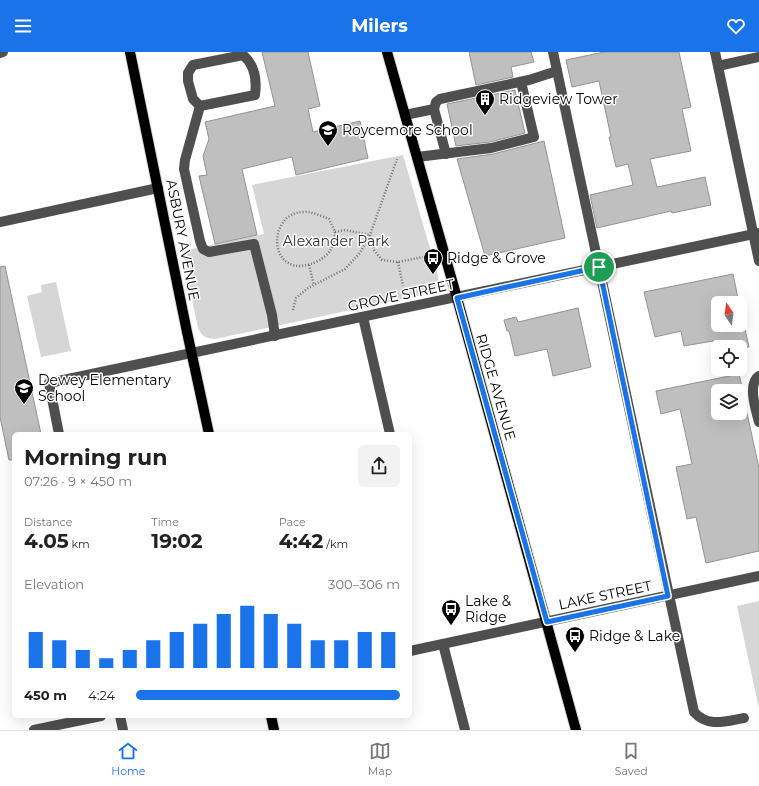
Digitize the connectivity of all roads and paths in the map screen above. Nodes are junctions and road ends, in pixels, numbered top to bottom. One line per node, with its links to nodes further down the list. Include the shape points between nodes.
1 (130, 52): 15 (main road, ASBURY AVENUE)
2 (387, 52): 11 (main road, RIDGE AVENUE)
3 (553, 52): 7 (street)
4 (715, 52): 6 (street)
5 (759, 57): 6 (street)
6 (718, 66): 18 (street)
7 (557, 71): 8 (street); 24 (street)
8 (521, 82): 10 (street, via 440,99); 12 (street, via 534,137 491,148)
9 (200, 106): 9 (street, via 255,95 256,78 248,59 243,55 193,65 188,73 188,81 192,99); 30 (street, via 184,169 200,241 203,249 209,252 254,244)
10 (434, 108): 11 (street); 12 (street)
11 (405, 115): 13 (main road, RIDGE AVENUE)
12 (446, 154): 13 (street)
13 (417, 157): 27 (main road, RIDGE AVENUE)
14 (397, 159): 19 (path)
15 (158, 188): 16 (street); 31 (main road, ASBURY AVENUE)
16 (0, 222)
17 (335, 232): 19 (path, via 344,230); 23 (path, via 334,243 326,257); 23 (path, via 329,219 303,212 288,216 280,226 278,251 284,261 294,266)
18 (756, 234): 21 (street); 24 (street, GROVE STREET)
19 (370, 235): 22 (path, via 374,250 382,260); 25 (path, via 360,253 345,269)
20 (423, 257): 22 (path)
21 (759, 261)
22 (398, 262): 26 (path)
23 (309, 265): 25 (path)
24 (599, 267): 27 (street, GROVE STREET); 38 (street)
25 (314, 285): 28 (path, via 296,298)
26 (403, 286)
27 (457, 298): 29 (street, GROVE STREET); 39 (main road, RIDGE AVENUE)
28 (293, 310)
29 (363, 317): 30 (street, GROVE STREET); 36 (street)
30 (275, 336): 31 (street, GROVE STREET)
31 (191, 353): 34 (street, GROVE STREET, via 49,383); 35 (main road, ASBURY AVENUE)
32 (759, 376): 33 (street, via 752,390)
33 (759, 422)
34 (60, 432)
35 (209, 432)
36 (390, 432)
37 (759, 576): 38 (street, LAKE STREET)
38 (668, 596): 39 (street, LAKE STREET); 45 (street, via 694,712 698,717 715,723)
39 (547, 622): 40 (street, LAKE STREET); 50 (main road, RIDGE AVENUE)
40 (443, 644): 41 (street, LAKE STREET); 49 (street)
41 (412, 651)
42 (91, 718): 46 (street)
43 (120, 718): 47 (street)
44 (271, 718): 48 (main road)
45 (744, 718)
46 (34, 730)
47 (123, 730)
48 (274, 730)
49 (465, 730)
50 (576, 730)

